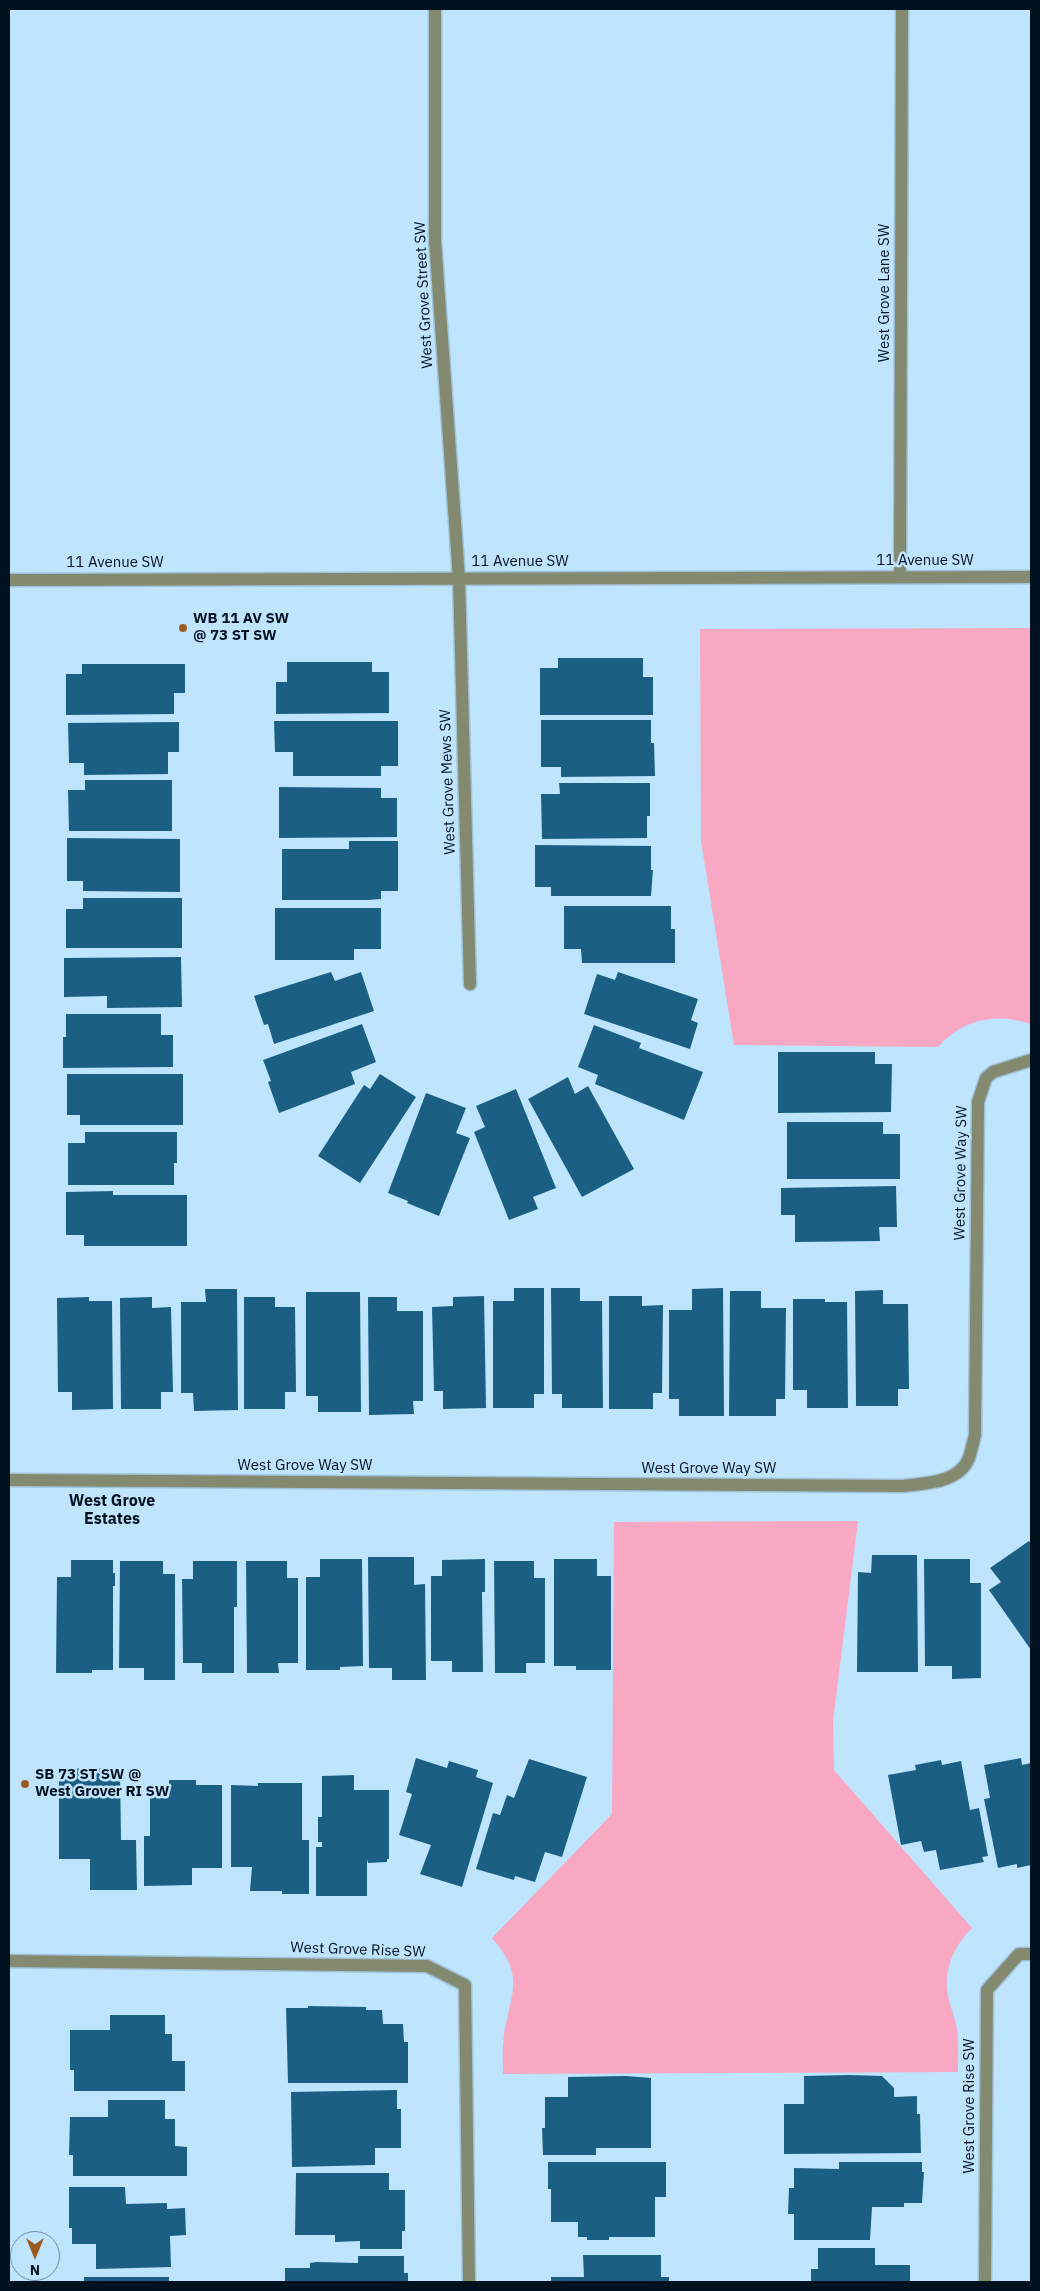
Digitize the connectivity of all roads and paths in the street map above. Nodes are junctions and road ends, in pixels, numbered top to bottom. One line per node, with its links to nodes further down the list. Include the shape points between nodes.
1 (436, 9): 5 (street, West Grove Street SW, via 436,240)
2 (902, 9): 3 (street, West Grove Lane SW)
3 (900, 577): 4 (street, 11 Avenue SW); 5 (street, 11 Avenue SW)
4 (1031, 577)
5 (459, 579): 6 (street, 11 Avenue SW); 7 (street, West Grove Mews SW)
6 (9, 580)
7 (470, 984)
8 (1031, 1060): 9 (street, West Grove Way SW, via 993,1072 986,1078 978,1102 974,1435 968,1460 955,1476 903,1486)
9 (9, 1480)
10 (1031, 1954): 13 (street, West Grove Rise SW, via 1019,1954 987,1990)
11 (9, 1961): 12 (street, West Grove Rise SW, via 427,1966 465,1984)
12 (470, 2282)
13 (985, 2282)

